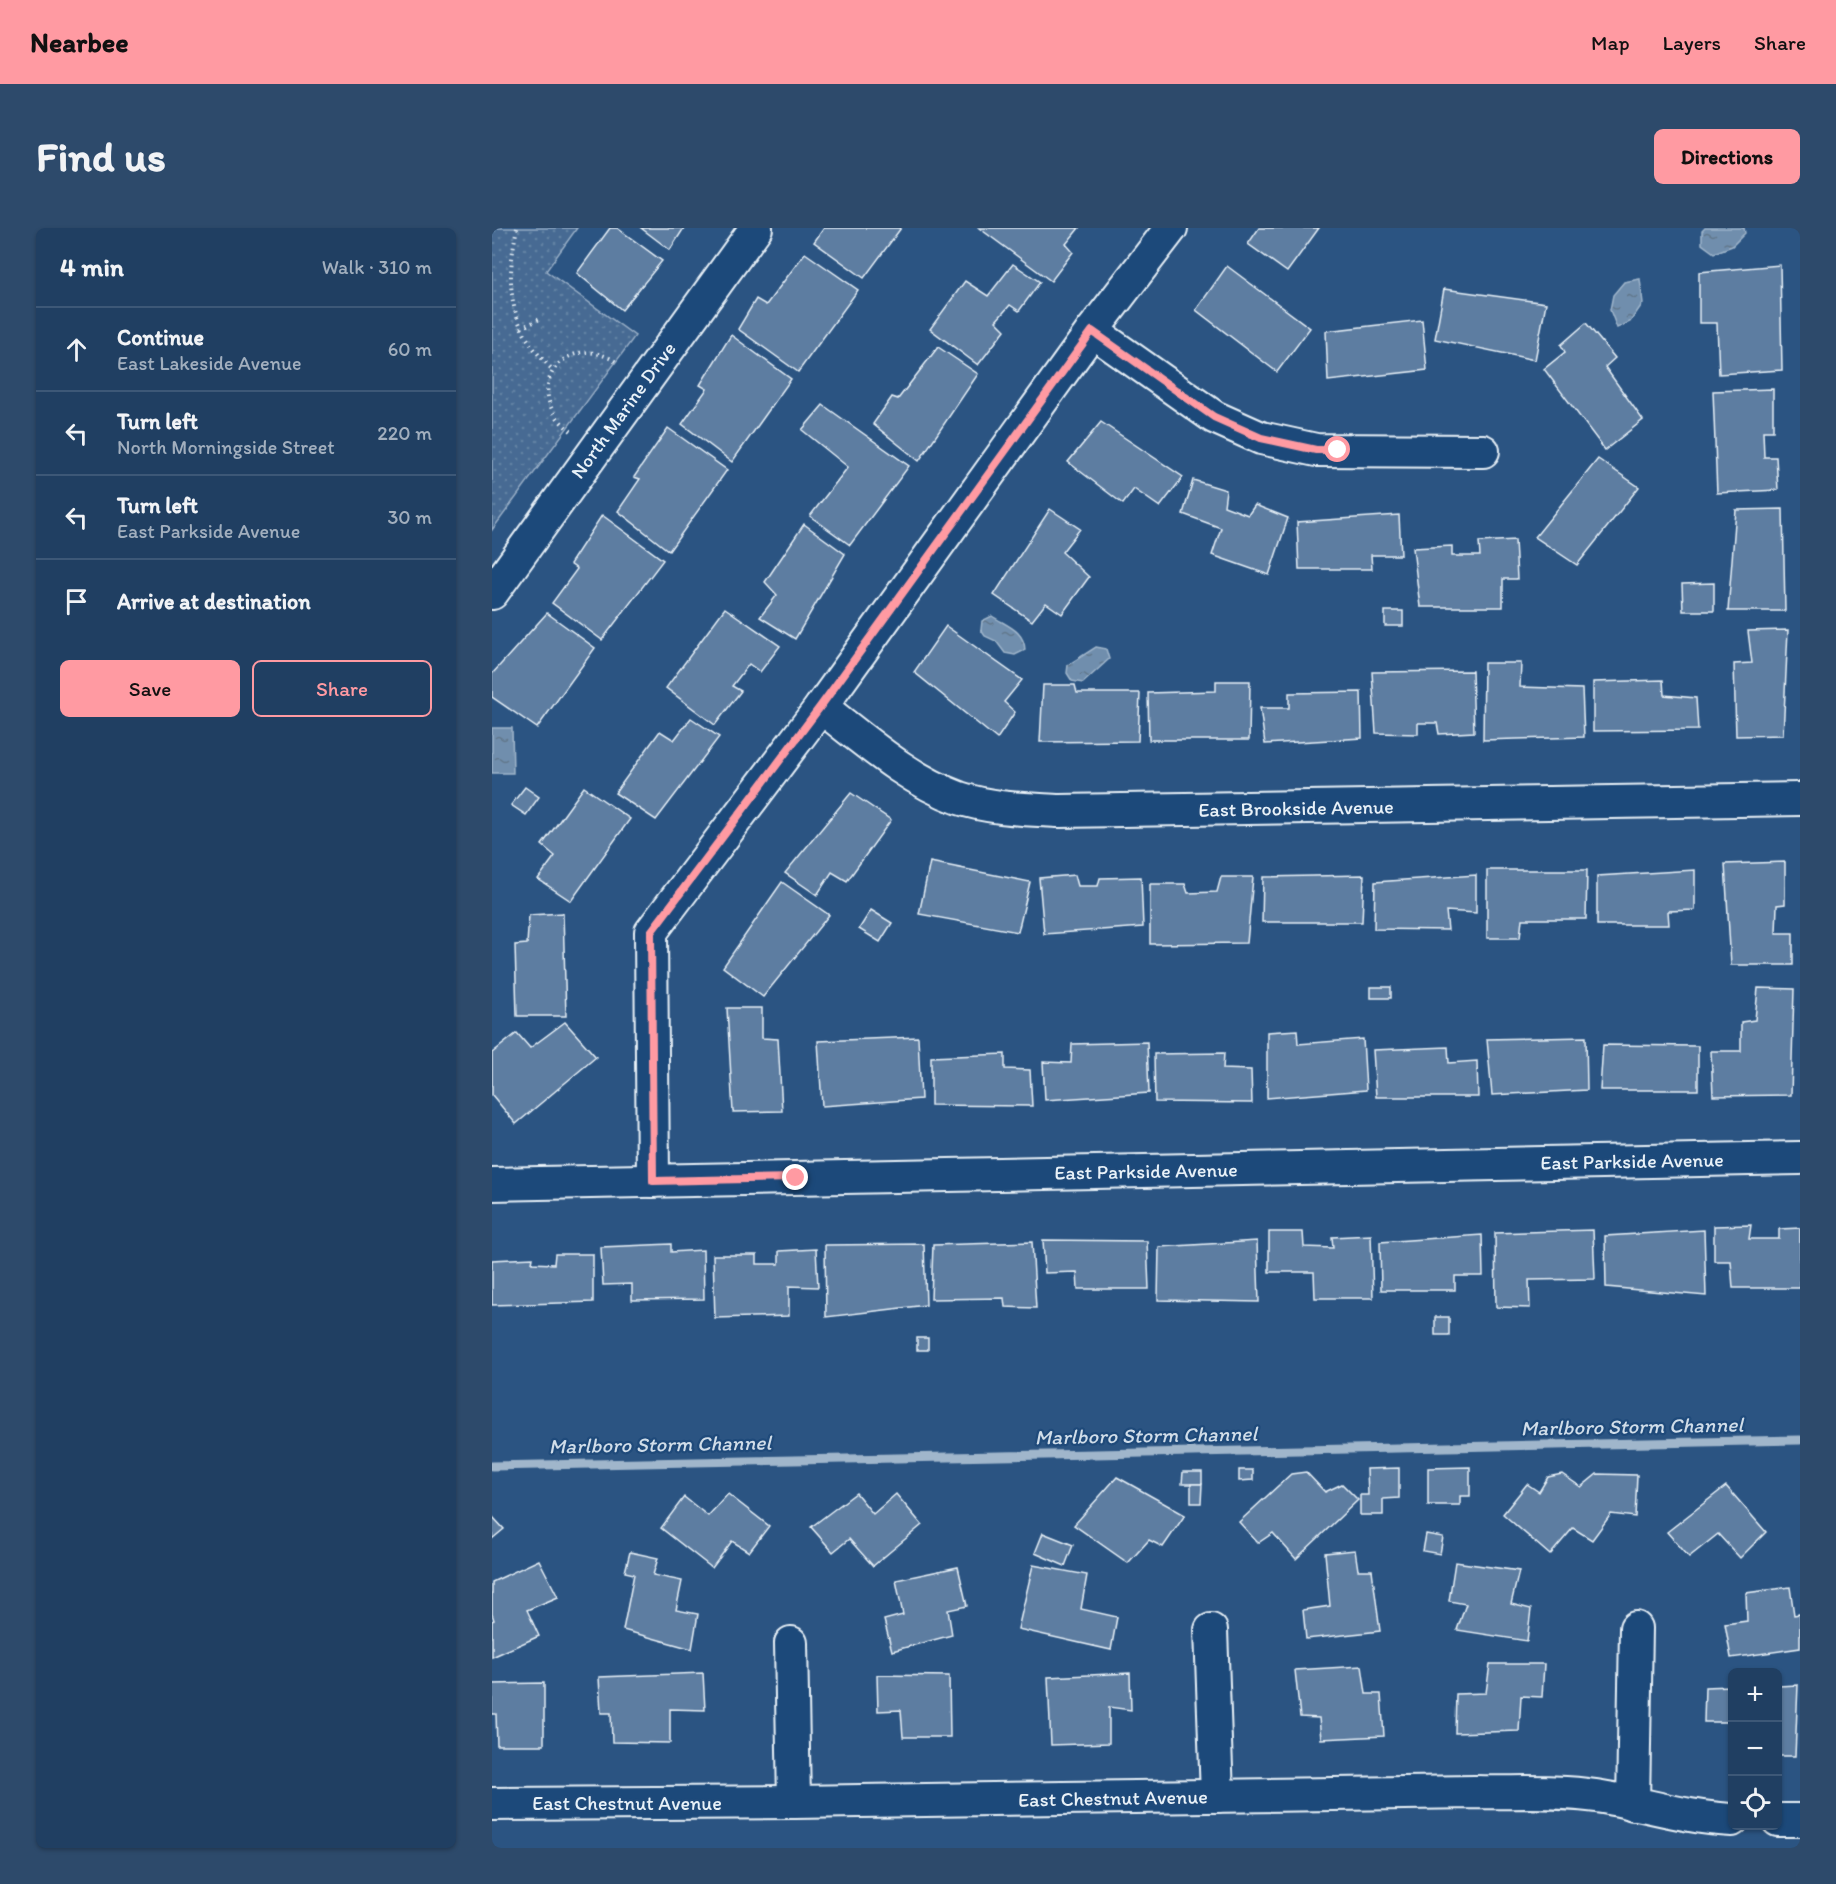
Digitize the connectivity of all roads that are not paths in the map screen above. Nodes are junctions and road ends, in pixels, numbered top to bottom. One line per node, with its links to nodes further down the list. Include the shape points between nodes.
1 (756, 228): 5 (street, North Marine Drive)
2 (1171, 228): 3 (street)
3 (1092, 331): 4 (street, via 1214,417 1261,438 1316,450); 6 (street)
4 (1483, 451)
5 (492, 593)
6 (820, 707): 7 (street, East Brookside Avenue, via 916,778 960,798 1004,808 1060,811); 9 (street, via 651,932)
7 (1800, 800)
8 (1800, 1158): 9 (street, East Parkside Avenue)
9 (653, 1181): 10 (street, East Parkside Avenue)
10 (492, 1184)
11 (1636, 1628): 17 (street)
12 (1211, 1630): 14 (street)
13 (791, 1643): 15 (street)
14 (1217, 1796): 15 (street, East Chestnut Avenue); 17 (street, East Chestnut Avenue, via 1554,1793)
15 (794, 1802): 16 (street, East Chestnut Avenue)
16 (492, 1804)
17 (1633, 1804): 18 (street, East Chestnut Avenue)
18 (1728, 1820)
19 (1782, 1820): 20 (street)
20 (1800, 1820)

